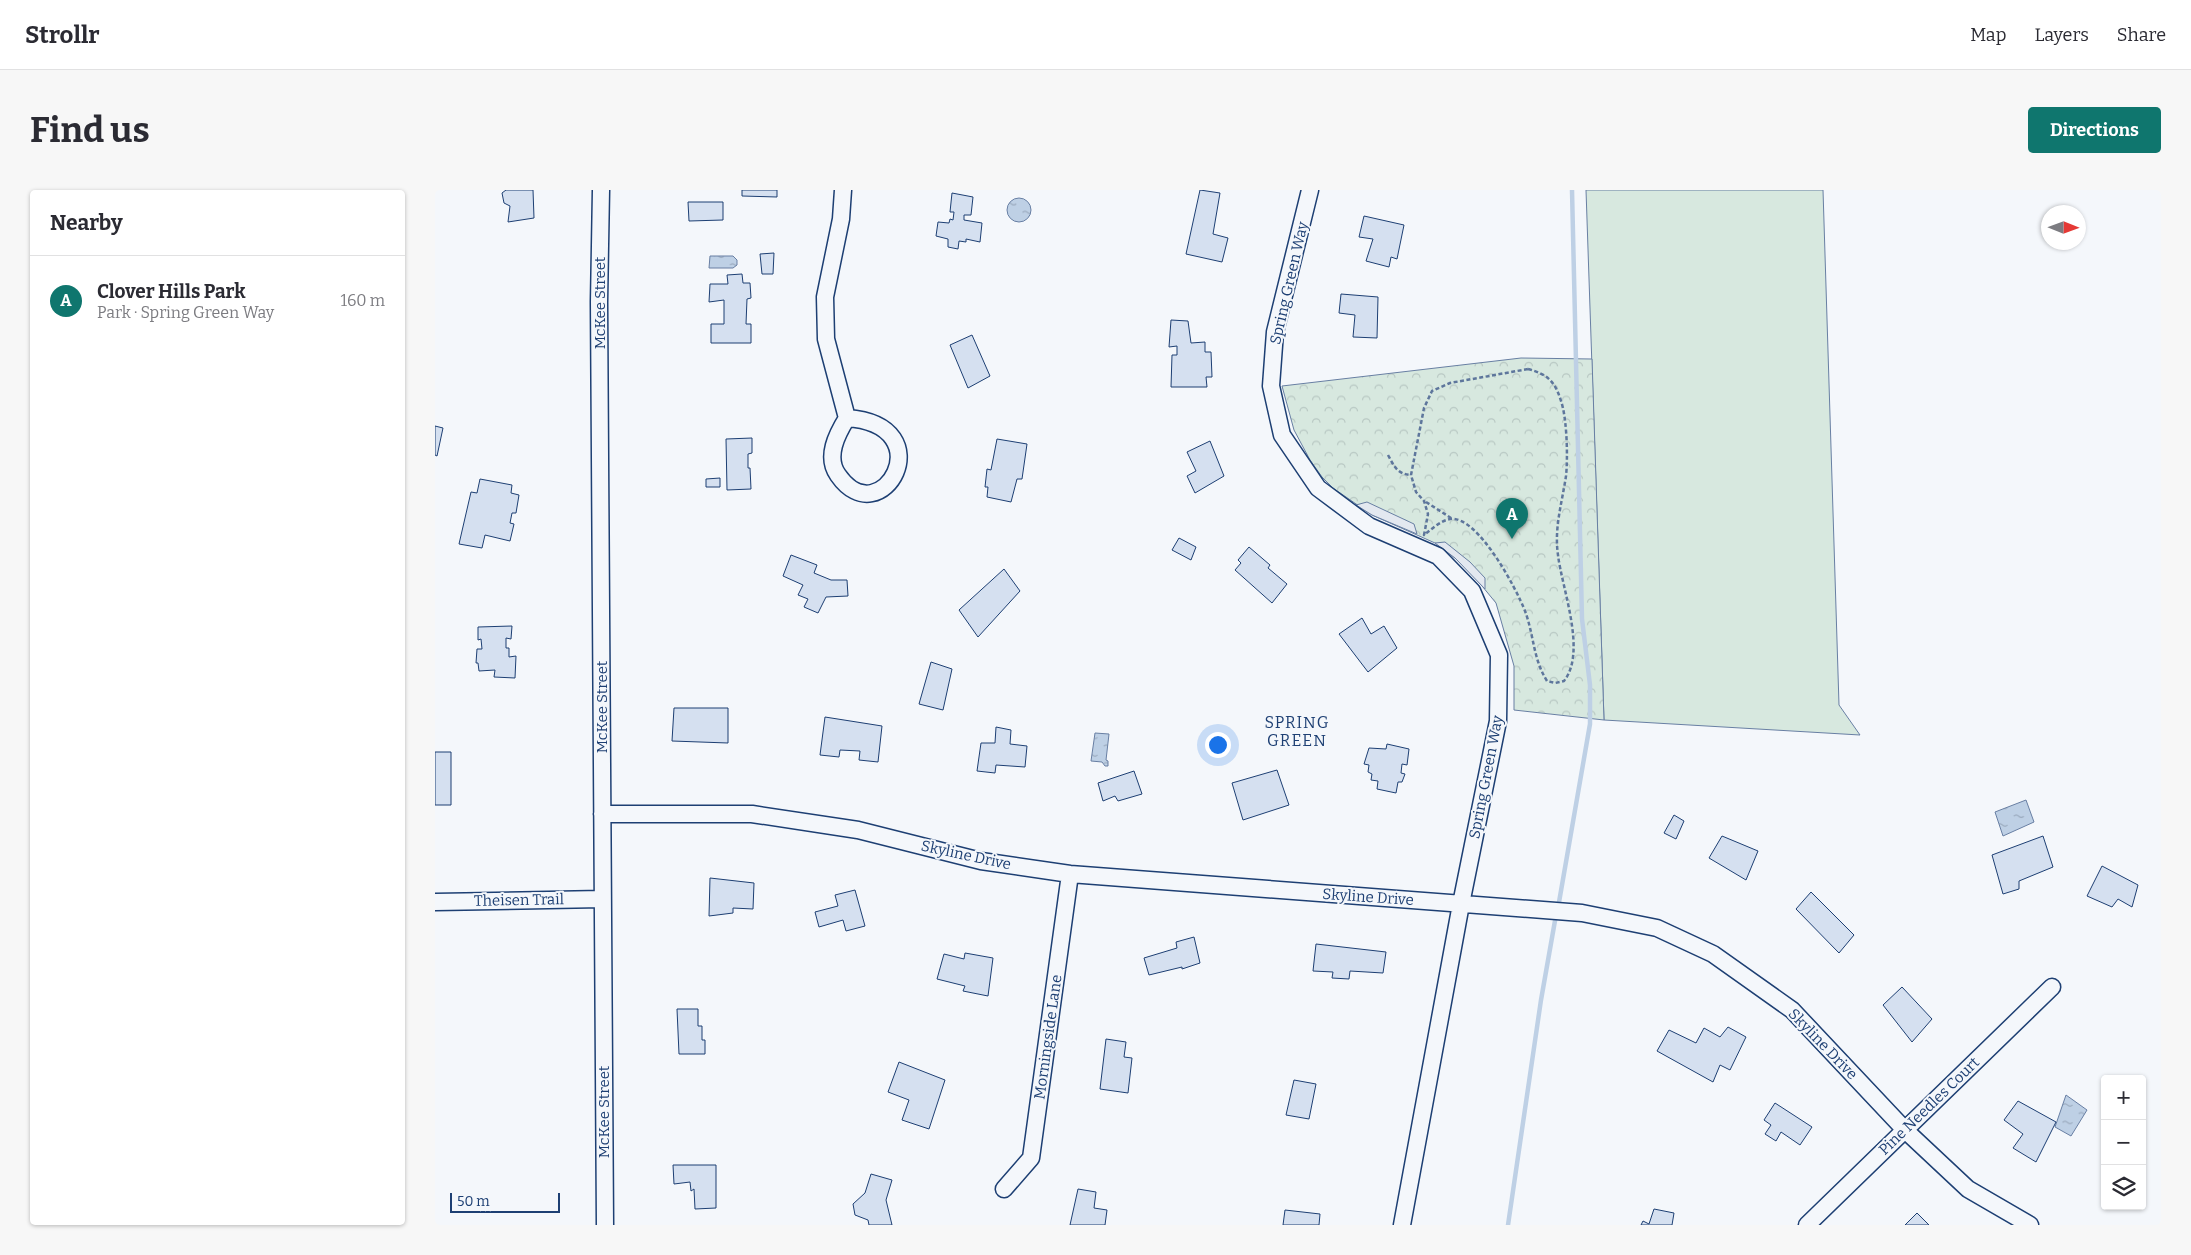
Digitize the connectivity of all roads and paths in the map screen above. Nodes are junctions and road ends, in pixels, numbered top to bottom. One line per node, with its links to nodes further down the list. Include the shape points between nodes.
1 (601, 190): 9 (street, McKee Street)
2 (843, 190): 4 (street, via 841,219 825,297 826,339)
3 (1310, 190): 13 (street, Spring Green Way, via 1275,332 1271,386 1282,435 1318,488 1369,526 1438,556 1472,591 1499,655 1498,721)
4 (847, 418): 4 (street, via 834,445 832,460 835,471 843,482 858,492 883,489 891,483 896,472 898,447 882,428)
5 (1388, 455): 6 (path, via 1395,468)
6 (1411, 475): 7 (path, via 1416,492); 8 (path, via 1424,408 1432,392 1450,383 1528,369 1542,373 1555,385 1565,423 1566,474 1556,536 1574,654 1571,673 1565,681 1547,681 1535,659 1525,612 1513,585 1478,534 1461,521)
7 (1425, 502): 8 (path); 8 (path, via 1428,514 1424,535)
8 (1452, 519)
9 (602, 814): 10 (street, Skyline Drive, via 752,814 858,830 981,861); 11 (street, McKee Street)
10 (1070, 874): 13 (street, Skyline Drive); 16 (street, Morningside Lane, via 1031,1158)
11 (602, 899): 12 (street, Theisen Trail); 17 (street, McKee Street)
12 (435, 902)
13 (1461, 904): 15 (street, Skyline Drive, via 1582,913 1657,928 1713,954 1792,1010); 18 (street, Spring Green Way)
14 (2052, 987): 15 (street, Pine Needles Court)
15 (1905, 1130): 19 (street, Pine Needles Court); 20 (street, Skyline Drive, via 1968,1188)
16 (1004, 1189)
17 (605, 1225)
18 (1402, 1225)
19 (1807, 1225)
20 (2030, 1225)

